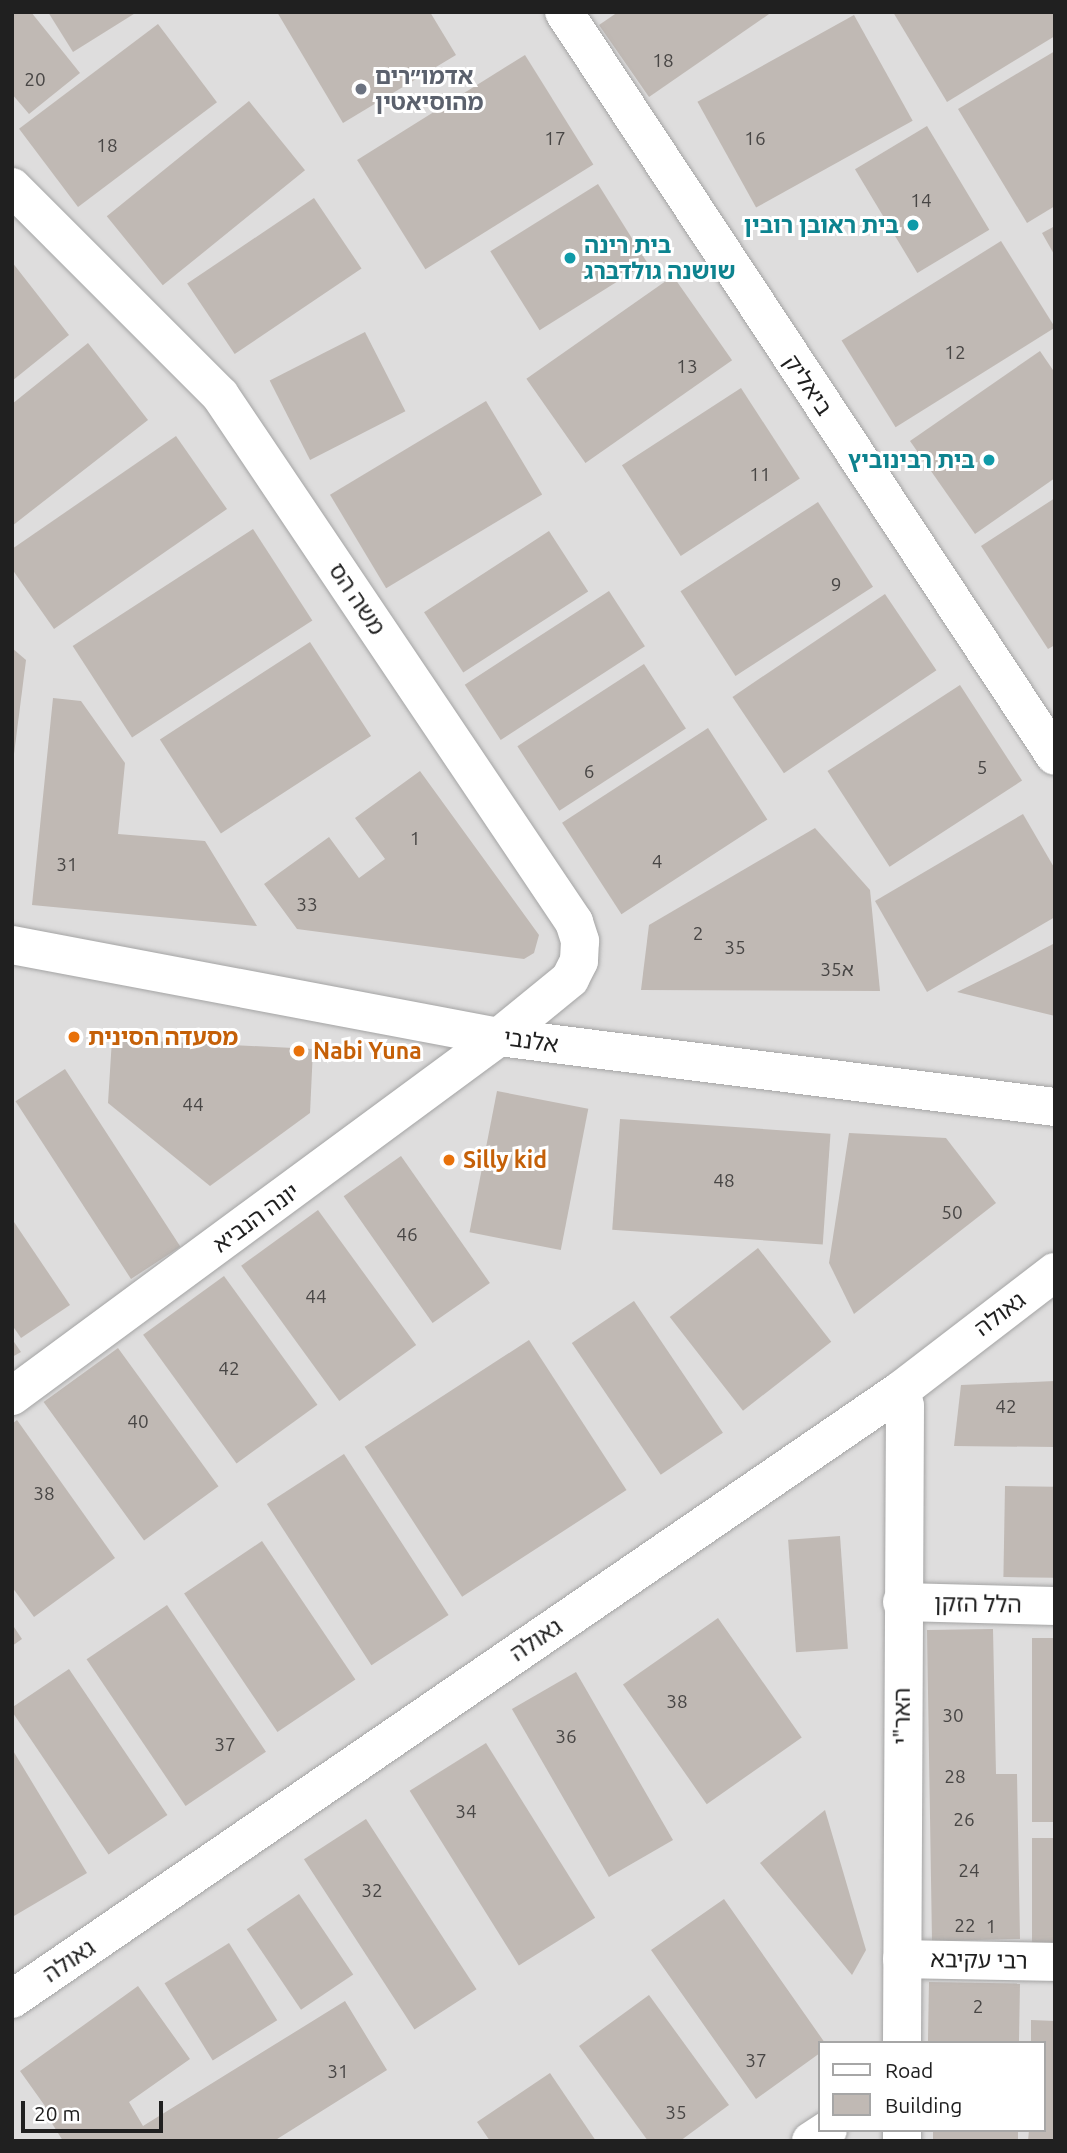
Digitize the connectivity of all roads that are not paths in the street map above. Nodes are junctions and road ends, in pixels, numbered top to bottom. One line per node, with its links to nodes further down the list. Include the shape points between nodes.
1 (564, 12): 3 (street, ביאליק)
2 (12, 187): 5 (street, משה הס, via 220,395 574,922 580,941 579,961 569,979)
3 (1055, 756)
4 (12, 945): 5 (street, אלנבי)
5 (499, 1037): 6 (street, אלנבי); 9 (street, יונה הנביא)
6 (1055, 1107)
7 (1055, 1272): 8 (street, גאולה)
8 (901, 1390): 10 (street, האר"י, via 905,1406); 14 (street, גאולה)
9 (12, 1396)
10 (902, 1602): 11 (street, הלל הזקן); 12 (street, האר"י)
11 (1055, 1606)
12 (902, 1959): 13 (street, רבי עקיבא); 15 (street, האר"י)
13 (1055, 1962)
14 (12, 2000)
15 (902, 2041)

